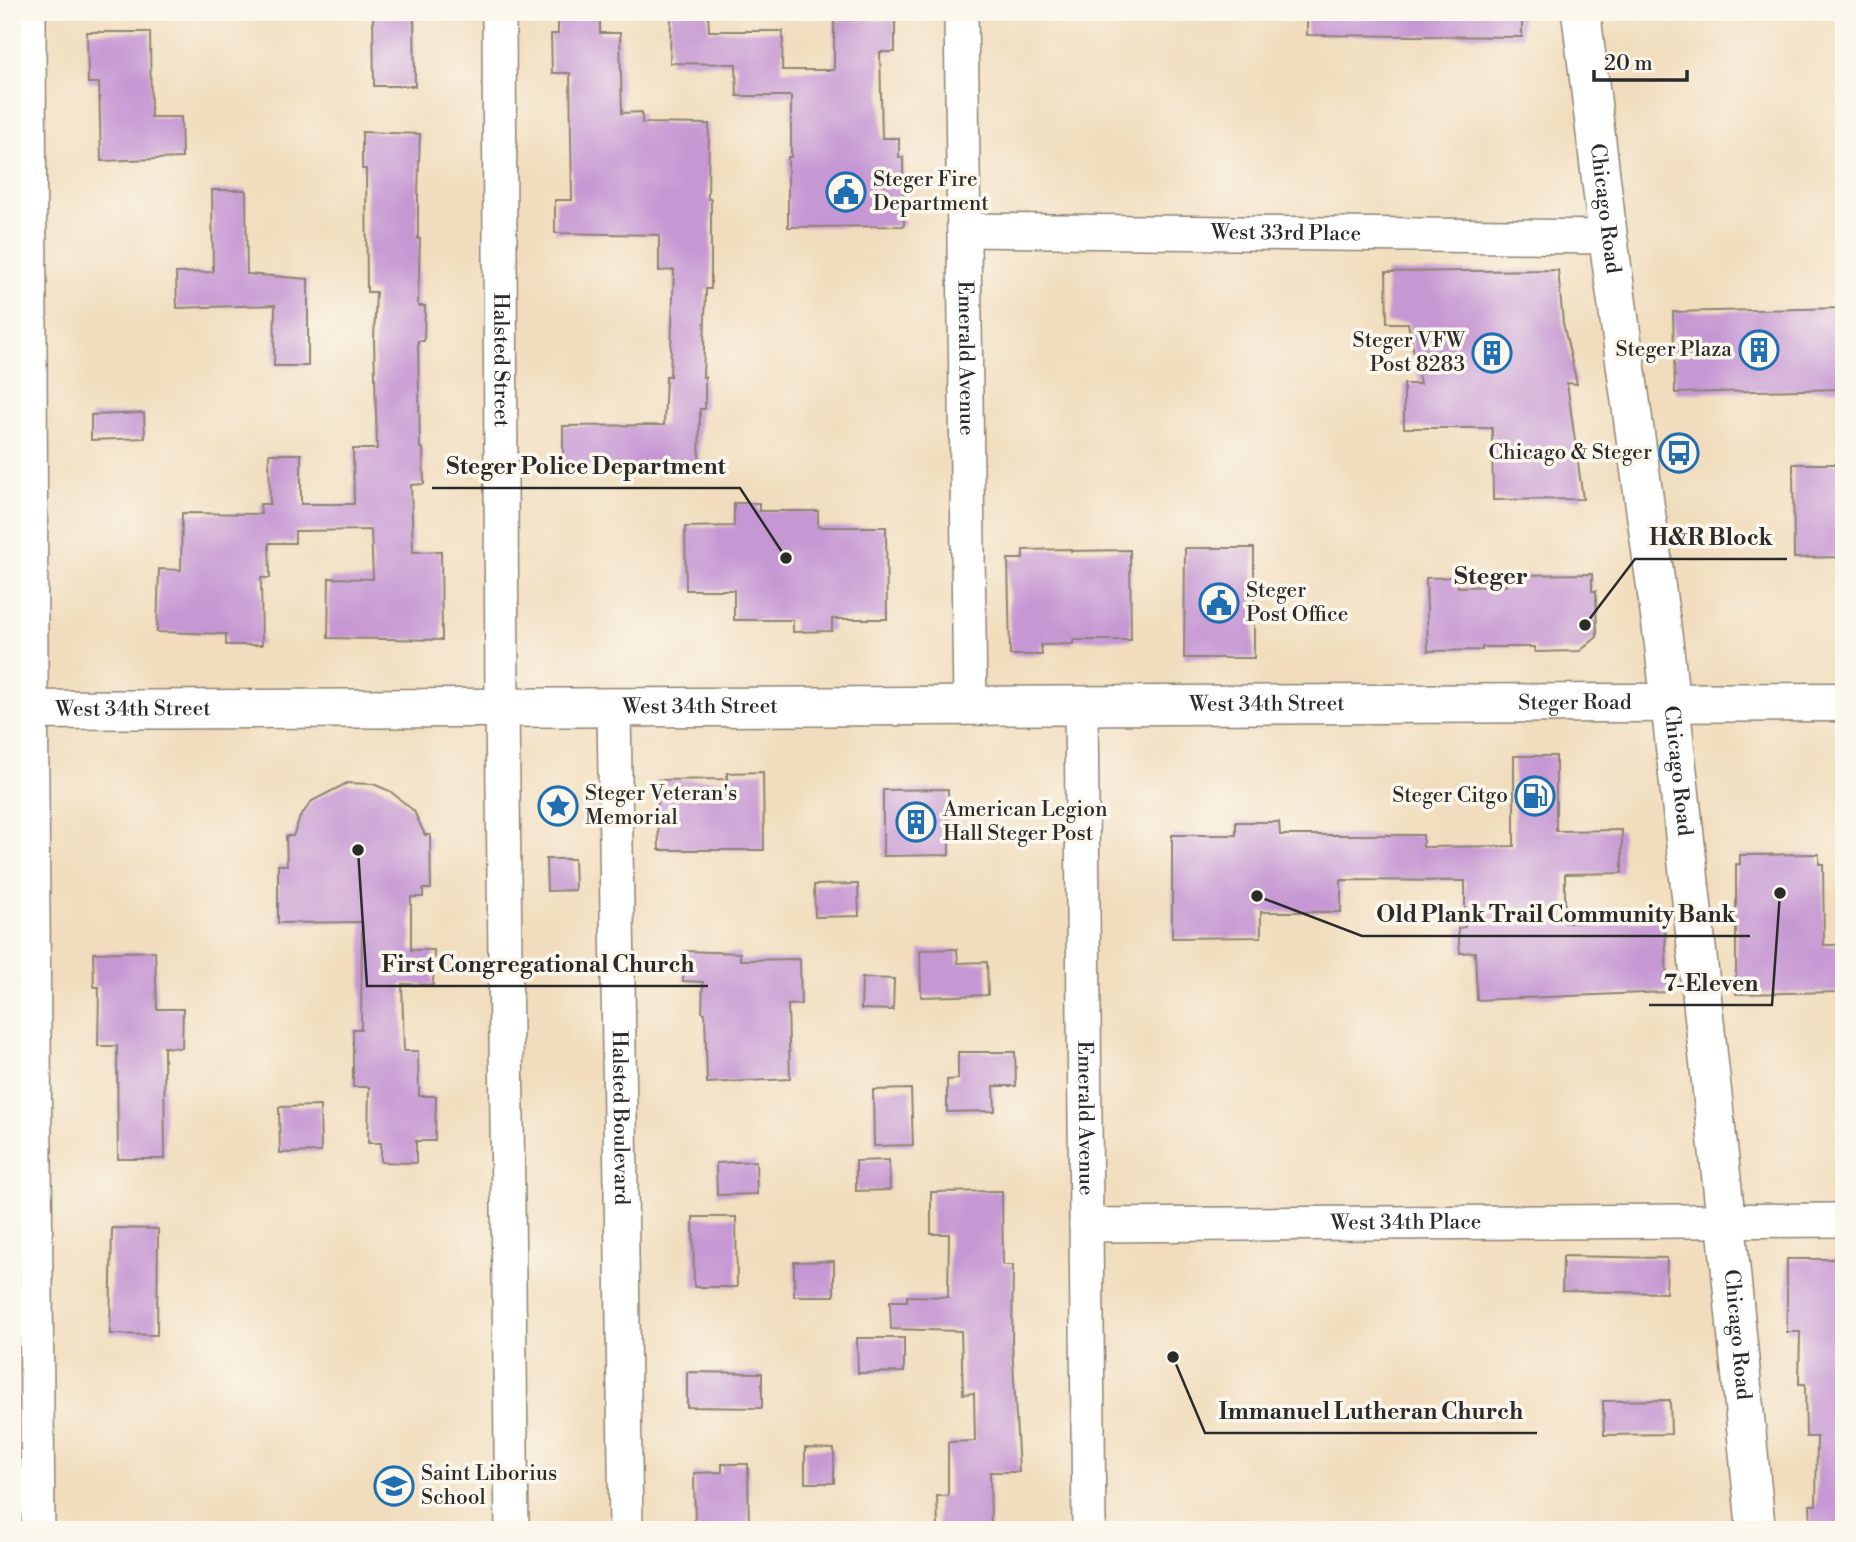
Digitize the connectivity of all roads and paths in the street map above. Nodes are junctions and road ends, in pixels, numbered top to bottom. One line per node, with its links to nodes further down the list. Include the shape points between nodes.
1 (29, 12): 14 (street)
2 (499, 12): 12 (street, Halsted Street)
3 (961, 12): 5 (street, Emerald Avenue)
4 (1581, 12): 6 (street, Chicago Road)
5 (964, 230): 6 (street, West 33rd Place); 11 (street, Emerald Avenue)
6 (1608, 237): 8 (street, Chicago Road)
7 (1844, 702): 8 (street, Steger Road)
8 (1671, 703): 9 (street, Steger Road); 16 (street, Chicago Road)
9 (1388, 704): 10 (street, West 34th Street)
10 (1080, 705): 11 (street, West 34th Street); 17 (street, Emerald Avenue)
11 (970, 706): 13 (street, West 34th Street)
12 (502, 708): 13 (street, West 34th Street); 14 (street, West 34th Street); 19 (street)
13 (614, 708): 20 (street, Halsted Boulevard)
14 (22, 710): 18 (street)
15 (1844, 1220): 16 (street, West 34th Place)
16 (1726, 1221): 17 (street, West 34th Place); 22 (street, Chicago Road)
17 (1086, 1225): 21 (street, Emerald Avenue)
18 (38, 1530)
19 (512, 1530)
20 (626, 1530)
21 (1089, 1530)
22 (1756, 1530)

